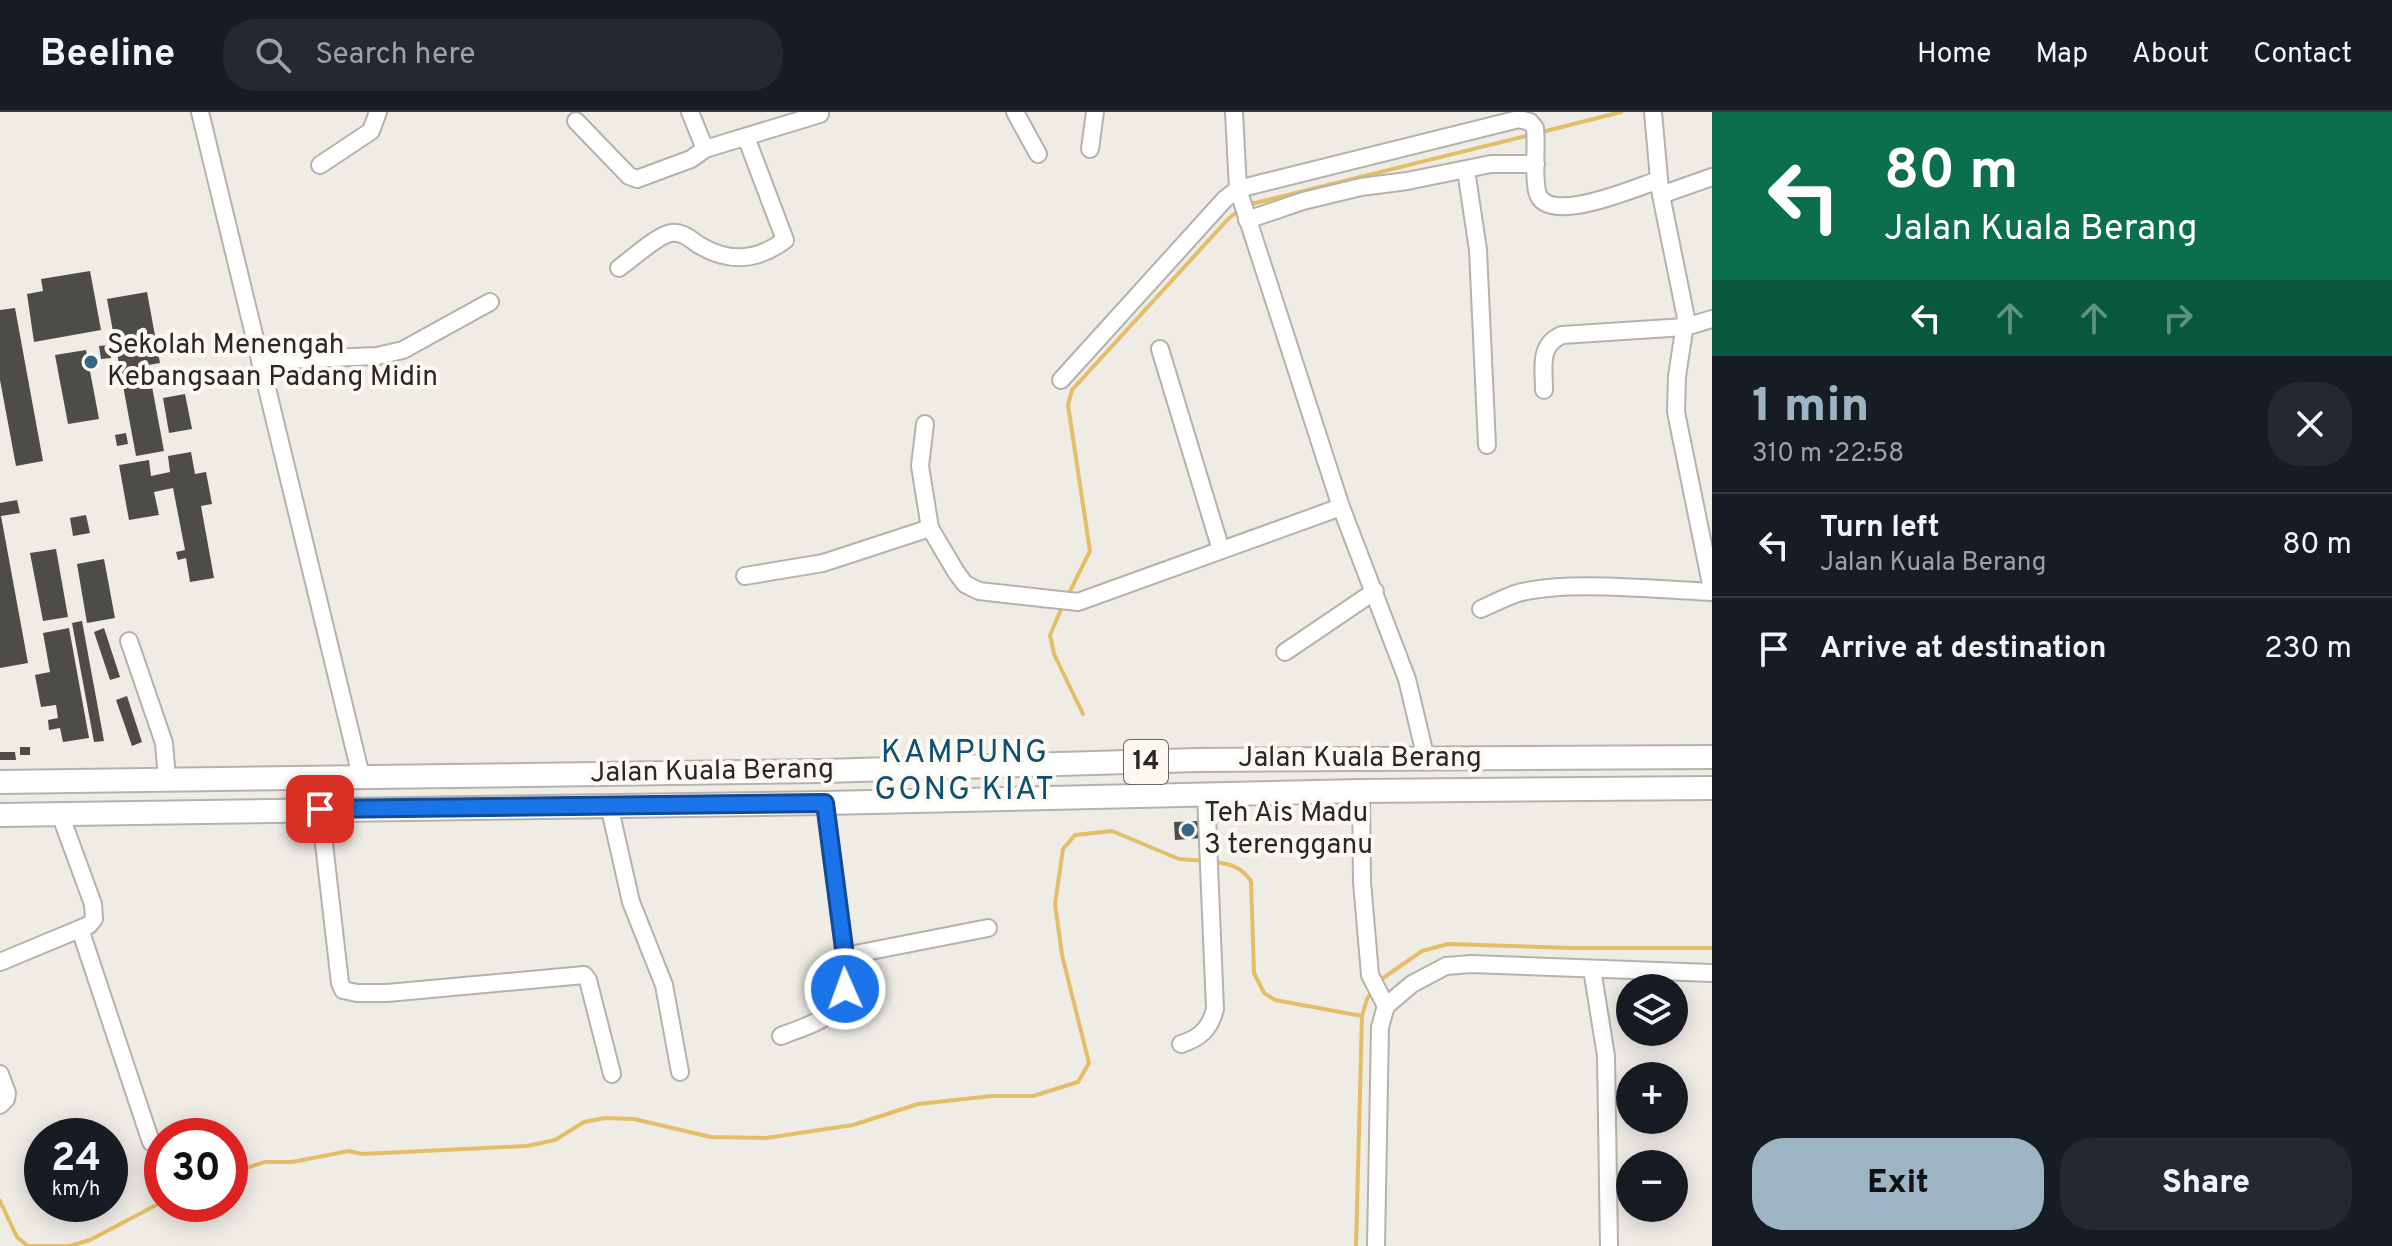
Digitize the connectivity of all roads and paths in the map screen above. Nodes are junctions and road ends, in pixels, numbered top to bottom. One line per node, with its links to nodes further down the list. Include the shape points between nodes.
1 (200, 112): 26 (street)
2 (378, 112): 15 (street, via 371,131)
3 (690, 112): 11 (street)
4 (1015, 112): 13 (street)
5 (1095, 112): 12 (street)
6 (1234, 112): 19 (street)
7 (1653, 112): 18 (street)
8 (820, 114): 10 (street)
9 (576, 121): 11 (street, via 637,179)
10 (746, 137): 11 (street); 21 (street, via 785,240 740,259 719,255 673,232)
11 (705, 149)
12 (1090, 149)
13 (1038, 154)
14 (1536, 164): 16 (street); 18 (street, via 1539,197 1556,208); 19 (street, via 1535,128 1519,119)
15 (320, 165)
16 (1466, 170): 20 (street, via 1361,187); 30 (street, via 1478,250)
17 (1712, 177): 18 (street)
18 (1660, 187): 24 (street)
19 (1239, 192): 20 (street); 27 (street, via 1225,199)
20 (1246, 217): 31 (street)
21 (619, 268)
22 (490, 302): 26 (street, via 403,350)
23 (1712, 319): 24 (street)
24 (1685, 327): 28 (street, via 1562,335 1544,352); 35 (street, via 1676,412)
25 (1160, 349): 33 (street)
26 (260, 361): 43 (street)
27 (1061, 380)
28 (1544, 390)
29 (925, 424): 32 (street, via 920,466)
30 (1487, 445)
31 (1341, 507): 33 (street); 36 (street)
32 (930, 528): 33 (street, via 965,584 979,591 1078,602); 34 (street, via 823,563)
33 (1221, 550)
34 (745, 576)
35 (1712, 590): 37 (street, via 1543,589)
36 (1375, 591): 39 (street); 41 (street, via 1407,679)
37 (1481, 609)
38 (129, 641): 44 (street, via 164,743)
39 (1285, 652)
40 (1712, 757): 41 (highway, Jalan Kuala Berang / 14)
41 (1426, 759): 42 (highway, Jalan Kuala Berang / 14)
42 (580, 773): 43 (highway, Jalan Kuala Berang / 14); 50 (highway, via 605,787)
43 (361, 776): 44 (highway, Jalan Kuala Berang / 14)
44 (167, 779): 45 (highway, Jalan Kuala Berang / 14)
45 (0, 782)
46 (1712, 788): 47 (highway, Jalan Kuala Berang / 14)
47 (1361, 791): 48 (highway, Jalan Kuala Berang / 14); 60 (street, via 1370,975)
48 (1206, 794): 49 (highway, Jalan Kuala Berang / 14); 62 (street, via 1215,1009 1204,1033)
49 (825, 803): 50 (highway, Jalan Kuala Berang / 14); 56 (street)
50 (609, 805): 51 (highway, Jalan Kuala Berang / 14); 63 (street, via 631,902 664,985)
51 (320, 809): 52 (highway, Jalan Kuala Berang / 14); 65 (street, via 343,990 387,993 584,975)
52 (60, 814): 53 (highway, Jalan Kuala Berang / 14); 55 (street, via 93,904 94,919)
53 (0, 815)
54 (988, 928): 56 (street)
55 (80, 929): 57 (street); 67 (street)
56 (845, 956): 61 (street, via 848,979 838,1007)
57 (0, 962)
58 (1592, 969): 59 (street); 60 (street, via 1446,966); 69 (street, via 1606,1056)
59 (1712, 973)
60 (1384, 1003): 68 (street)
61 (781, 1036)
62 (1181, 1044)
63 (680, 1072)
64 (0, 1074): 66 (street, via 7,1093)
65 (612, 1074)
66 (0, 1105)
67 (144, 1121)
68 (1376, 1246)
69 (1609, 1246)

